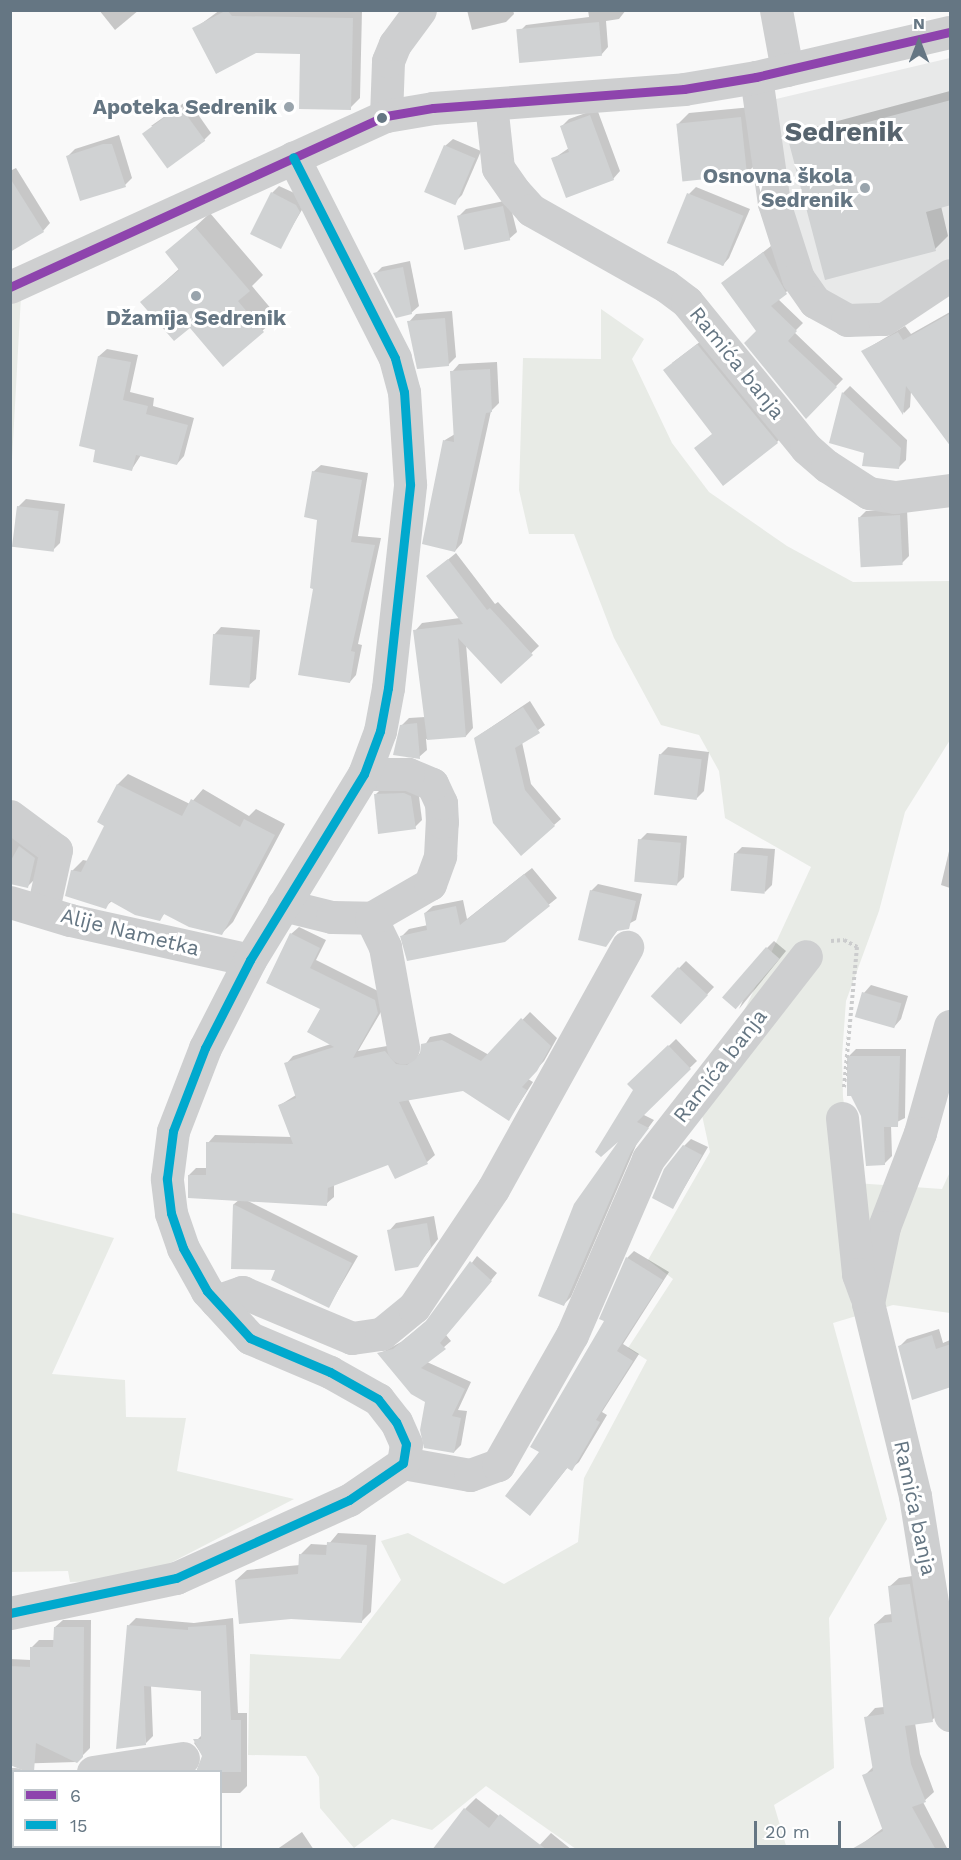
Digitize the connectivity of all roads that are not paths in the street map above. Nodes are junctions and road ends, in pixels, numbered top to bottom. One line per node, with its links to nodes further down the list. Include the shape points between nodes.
1 (420, 10): 6 (street, via 394,44 388,62)
2 (776, 10): 4 (street)
3 (951, 32): 4 (street)
4 (771, 74): 5 (street, via 616,97); 8 (street, via 774,202 798,278 815,302 847,320 884,319)
5 (491, 104): 6 (street); 10 (street, Ramića banja, via 498,168 531,210 666,286 687,302 806,448 827,466 869,493 895,497)
6 (386, 116): 7 (street)
7 (293, 157): 9 (street); 11 (street, via 395,358 404,392 410,484 388,688 380,731)
8 (951, 274)
9 (10, 287)
10 (951, 490)
11 (364, 774): 14 (street); 16 (street, via 408,774 432,784 442,813 440,856 430,884)
12 (10, 816): 15 (street, via 56,850)
13 (10, 902): 15 (street, Alije Nametka)
14 (284, 906): 16 (street, via 332,918); 19 (street)
15 (43, 909): 19 (street, Alije Nametka, via 70,920)
16 (371, 918): 21 (street, via 385,947)
17 (627, 947): 23 (street, via 494,1189 414,1307 381,1334 352,1338 243,1292)
18 (806, 956): 25 (street, Ramića banja, via 648,1159 572,1335 498,1465 470,1475)
19 (250, 960): 23 (street, via 205,1048 177,1121 167,1178 171,1213 183,1248)
20 (951, 1026): 24 (street, Ramića banja, via 920,1133 884,1227)
21 (402, 1047)
22 (842, 1118): 24 (street, Ramića banja, via 858,1274)
23 (216, 1301): 25 (street, via 250,1338 330,1372 378,1399 396,1422 406,1444)
24 (868, 1303): 27 (street, Ramića banja, via 915,1496)
25 (402, 1462): 26 (street, via 349,1500 176,1578)
26 (10, 1613)
27 (951, 1716)
28 (183, 1758): 29 (street)
29 (106, 1770)

